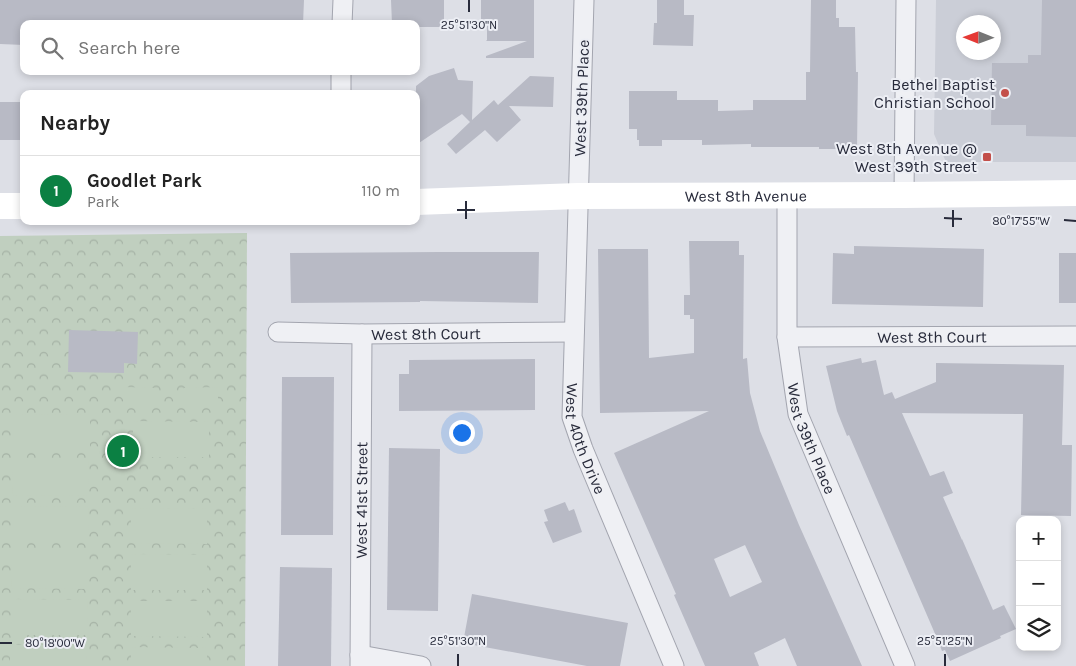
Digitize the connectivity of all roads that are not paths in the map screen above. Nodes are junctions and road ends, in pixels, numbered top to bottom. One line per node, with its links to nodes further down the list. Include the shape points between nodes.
1 (343, 0): 4 (street)
2 (584, 0): 9 (street, West 39th Place)
3 (906, 0): 8 (street)
4 (342, 20)
5 (341, 75): 6 (street)
6 (341, 90)
7 (1076, 193): 8 (street, West 8th Avenue)
8 (904, 195): 10 (street, West 8th Avenue)
9 (578, 196): 10 (street, West 8th Avenue); 11 (street, West 8th Avenue); 15 (street, West 40th Drive)
10 (787, 196): 18 (street, West 39th Place)
11 (420, 202)
12 (0, 206): 13 (street)
13 (20, 206)
14 (278, 332): 16 (street, West 8th Court)
15 (574, 332): 16 (street, West 8th Court); 21 (street, West 40th Drive, via 572,416)
16 (362, 334): 19 (street, West 41st Street)
17 (1076, 336): 18 (street, West 8th Court)
18 (787, 337): 22 (street, West 39th Place, via 798,414)
19 (360, 660): 20 (street)
20 (421, 666)
21 (674, 666)
22 (905, 666)

